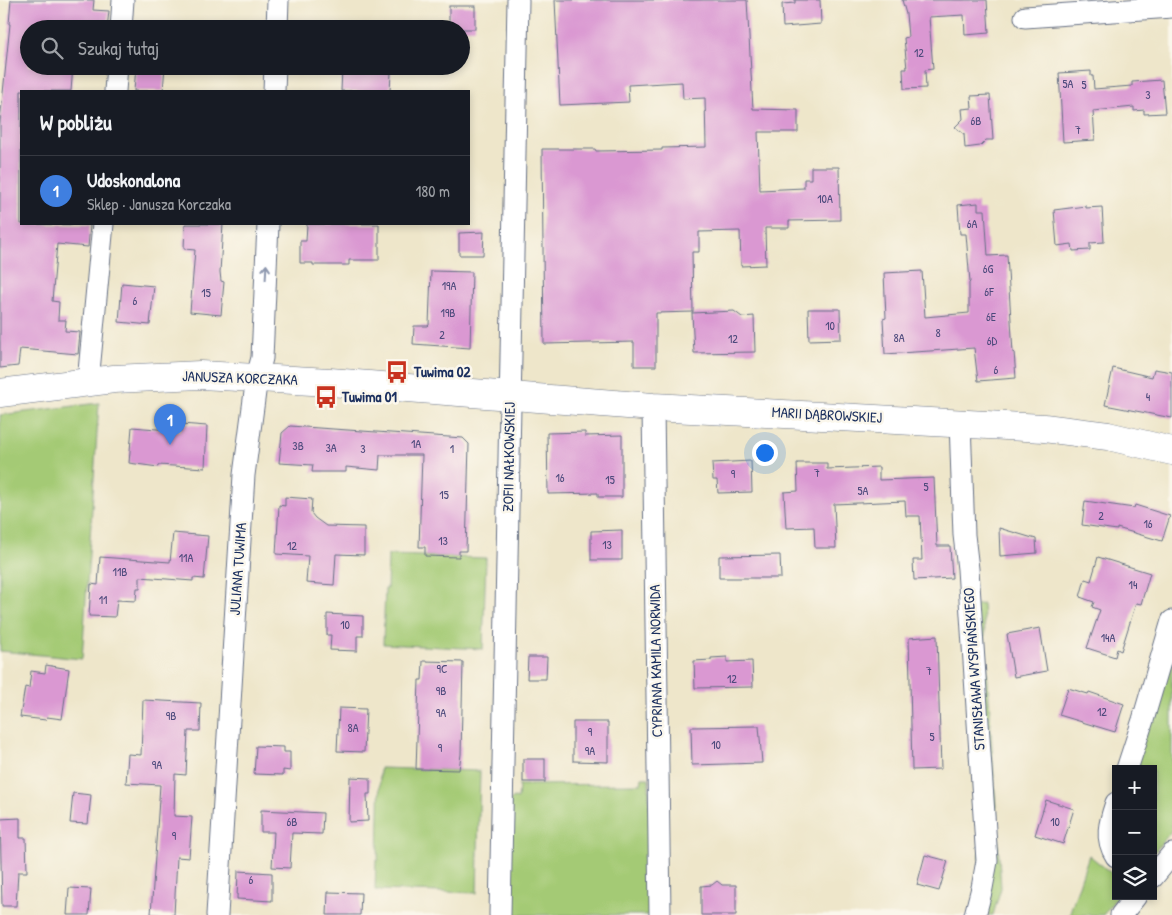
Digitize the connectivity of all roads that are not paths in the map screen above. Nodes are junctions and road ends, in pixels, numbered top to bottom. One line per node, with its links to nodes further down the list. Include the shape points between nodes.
1 (123, 0): 6 (street)
2 (278, 0): 7 (street)
3 (518, 0): 17 (street, ZOFII NAŁKOWSKIEJ)
4 (1172, 7): 5 (street)
5 (1025, 18)
6 (122, 20)
7 (277, 20)
8 (116, 75): 10 (street)
9 (275, 75): 11 (street)
10 (115, 90)
11 (274, 90)
12 (103, 225): 15 (street)
13 (268, 225): 14 (street, JULIANA TUWIMA, one-way to 13, via 262,358)
14 (257, 377): 15 (street, JANUSZA KORCZAKA, via 200,374); 17 (street, JANUSZA KORCZAKA); 28 (street, JULIANA TUWIMA, via 244,475)
15 (88, 382): 16 (street, JANUSZA KORCZAKA)
16 (0, 393)
17 (510, 396): 18 (street, MARII DĄBROWSKIEJ); 29 (street, ZOFII NAŁKOWSKIEJ)
18 (653, 406): 19 (street, MARII DĄBROWSKIEJ); 30 (street, CYPRIANA KAMILA NORWIDA)
19 (960, 422): 20 (street, MARII DĄBROWSKIEJ, via 1108,436); 31 (street, STANISŁAWA WYSPIAŃSKIEGO, via 964,535 986,861)
20 (1172, 451)
21 (1172, 621): 22 (street)
22 (1128, 765)
23 (1114, 810): 25 (street, via 1108,835)
24 (1172, 854): 26 (street)
25 (1115, 855)
26 (1157, 872)
27 (1133, 900): 32 (street)
28 (217, 915)
29 (500, 915)
30 (660, 915)
31 (975, 915)
32 (1120, 915)

